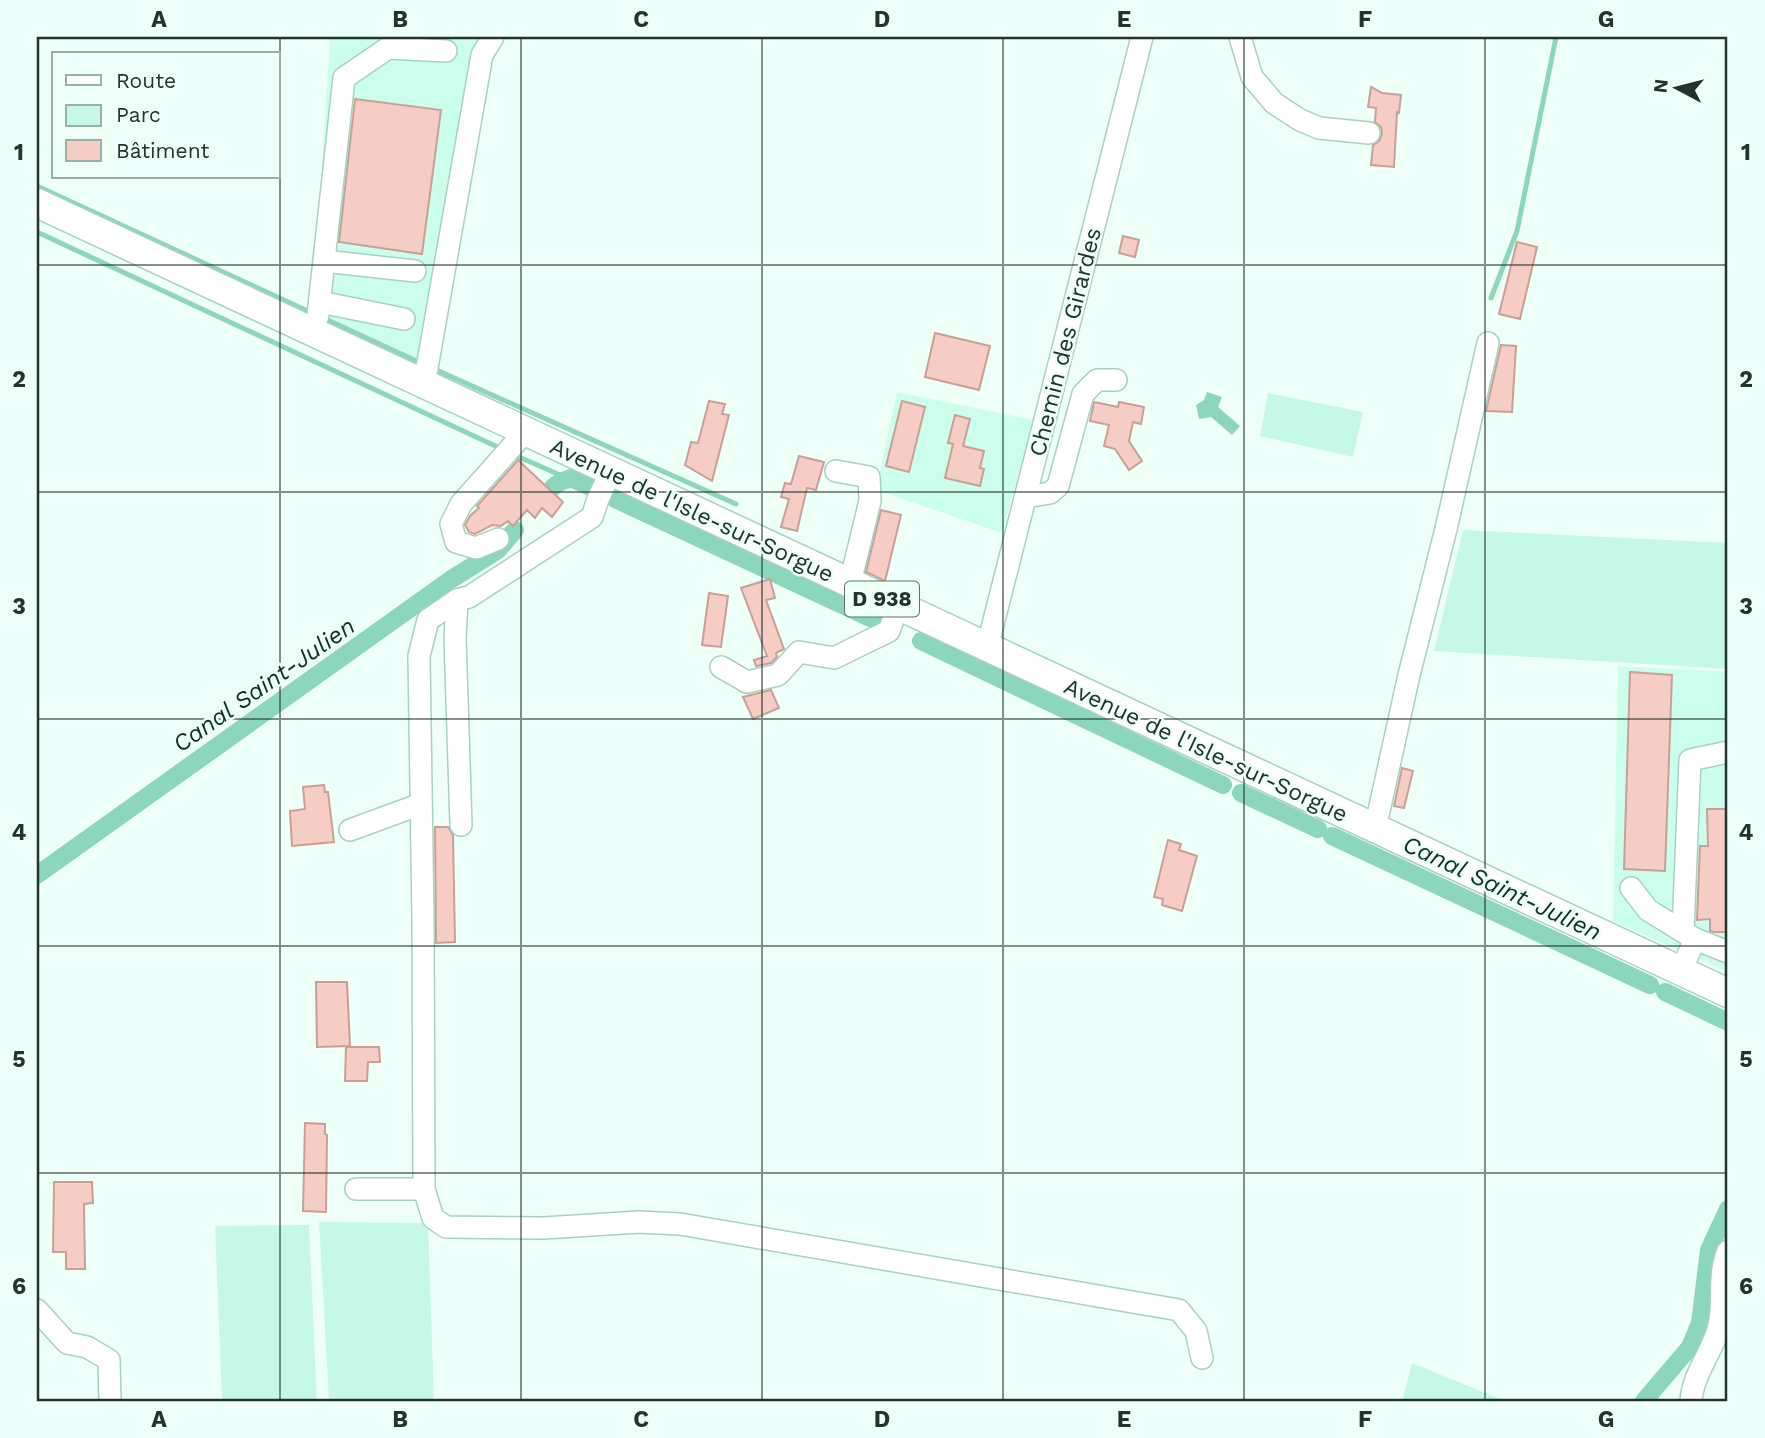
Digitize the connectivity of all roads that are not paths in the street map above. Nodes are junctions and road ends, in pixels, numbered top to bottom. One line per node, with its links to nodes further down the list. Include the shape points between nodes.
1 (493, 37): 14 (street, via 482,55)
2 (1142, 37): 18 (street, Chemin des Girardes)
3 (1240, 37): 5 (street, via 1252,77 1274,103 1319,128)
4 (446, 51): 7 (street, via 388,48 344,78)
5 (1369, 133)
6 (37, 204): 11 (main road, Avenue de l'Isle-sur-Sorgue / D 938)
7 (324, 261): 8 (street); 9 (street)
8 (415, 271)
9 (320, 302): 10 (street); 11 (street)
10 (404, 319)
11 (313, 332): 14 (main road, Avenue de l'Isle-sur-Sorgue / D 938)
12 (1488, 343): 28 (street)
13 (1116, 380): 18 (street, via 1097,380 1083,394 1058,486 1050,493)
14 (425, 385): 15 (main road, Avenue de l'Isle-sur-Sorgue / D 938)
15 (525, 432): 17 (main road, Avenue de l'Isle-sur-Sorgue / D 938); 19 (street, via 461,505 451,524 456,542 476,548)
16 (836, 471): 20 (street, via 869,477 870,501)
17 (610, 473): 20 (main road, Avenue de l'Isle-sur-Sorgue / D 938); 21 (street, via 592,517 481,590)
18 (1026, 498): 23 (street, Chemin des Girardes)
19 (498, 538)
20 (850, 583): 22 (main road, Avenue de l'Isle-sur-Sorgue / D 938)
21 (457, 600): 26 (street, via 428,620 419,656); 27 (street)
22 (898, 606): 23 (main road, Avenue de l'Isle-sur-Sorgue / D 938); 24 (street, via 889,631 834,659 799,652 778,675 747,682)
23 (987, 648): 28 (main road, Avenue de l'Isle-sur-Sorgue / D 938)
24 (721, 667)
25 (1728, 752): 31 (street, via 1690,760)
26 (421, 804): 29 (street); 36 (street)
27 (461, 825)
28 (1375, 829): 33 (main road, Avenue de l'Isle-sur-Sorgue / D 938)
29 (350, 830)
30 (1631, 888): 31 (street, via 1648,909)
31 (1689, 935): 32 (street); 33 (street)
32 (1728, 952)
33 (1681, 971): 34 (main road, Avenue de l'Isle-sur-Sorgue / D 938)
34 (1728, 993)
35 (356, 1189): 36 (street)
36 (424, 1189): 39 (street, via 433,1218 446,1227 680,1224 1179,1310 1196,1332)
37 (1728, 1251): 41 (street, via 1722,1265 1720,1323)
38 (37, 1310): 40 (street, via 67,1343 87,1347 109,1360)
39 (1202, 1359)
40 (110, 1401)
41 (1690, 1401)

